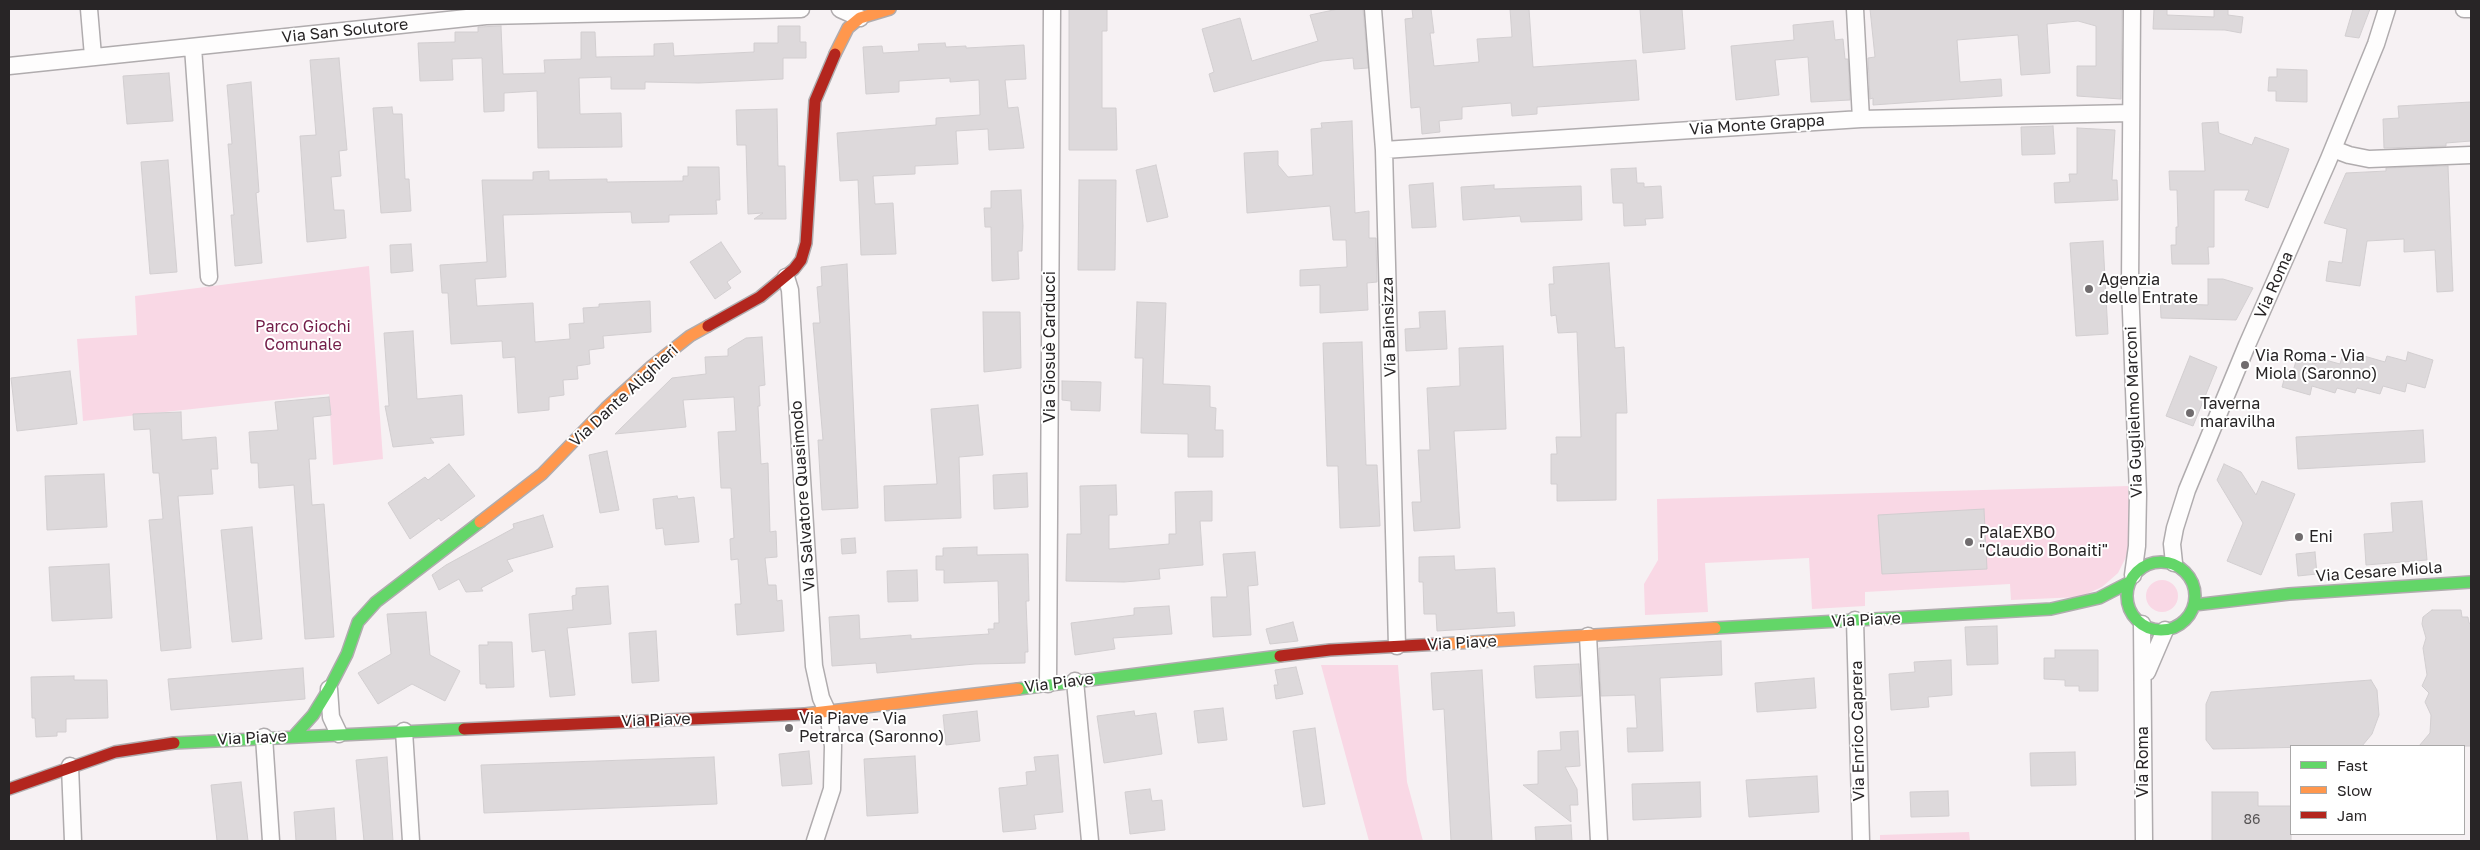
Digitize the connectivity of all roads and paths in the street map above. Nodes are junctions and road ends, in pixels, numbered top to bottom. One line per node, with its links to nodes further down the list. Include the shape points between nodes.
1 (89, 9): 15 (street)
2 (801, 9): 12 (street, Via San Solutore)
3 (840, 9): 13 (street)
4 (890, 9): 13 (street)
5 (1052, 9): 40 (street, Via Giosuè Carducci)
6 (1373, 9): 20 (street, Via Bainsizza)
7 (1855, 9): 18 (street)
8 (2132, 9): 17 (street, Via Guglielmo Marconi)
9 (2388, 9): 19 (street, Via Roma)
10 (2464, 9): 11 (street)
11 (2471, 9)
12 (486, 12): 14 (street, Via San Solutore)
13 (860, 18): 23 (street, Via Dante Alighieri, via 848,28 840,42 815,101 806,243 801,260)
14 (193, 47): 15 (street, Via San Solutore); 22 (street)
15 (93, 56): 16 (street, Via San Solutore)
16 (9, 66)
17 (2131, 113): 18 (street, Via Monte Grappa); 25 (street, Via Guglielmo Marconi, via 2130,286 2138,494 2137,546)
18 (1861, 118): 20 (street, Via Monte Grappa)
19 (2333, 148): 21 (street, via 2369,159); 24 (street, Via Roma, via 2187,490 2172,544)
20 (1384, 150): 37 (street, Via Bainsizza)
21 (2471, 156)
22 (209, 277)
23 (786, 277): 41 (street, Via Dante Alighieri, via 760,297 690,336 667,354 606,408 542,474 376,602 358,622 347,654); 42 (street, Via Salvatore Quasimodo, via 790,290 814,666)
24 (2174, 563): 25 (street, via 2146,564); 27 (street, via 2184,570)
25 (2131, 579): 30 (street, Via Piave, via 2099,598); 33 (street, via 2126,598)
26 (2471, 582): 28 (street, Via Cesare Miola)
27 (2194, 586): 28 (street, Via Cesare Miola); 29 (street)
28 (2289, 594): 29 (street, Via Cesare Miola)
29 (2194, 605): 35 (street, via 2188,618 2175,628)
30 (2051, 609): 32 (street, Via Piave); 34 (street, Via Piave)
31 (2117, 611): 33 (street)
32 (2091, 612)
33 (2137, 619): 35 (street, via 2154,630); 39 (street, Via Roma)
34 (1855, 620): 36 (street, Via Piave); 55 (street, Via Enrico Caprera)
35 (2165, 630): 39 (street, Via Roma)
36 (1588, 636): 37 (street, Via Piave); 54 (street)
37 (1397, 646): 38 (street, Via Piave, via 1280,655)
38 (1075, 681): 40 (street, Via Piave); 53 (street)
39 (2143, 683): 56 (street, Via Roma)
40 (1048, 684): 42 (street, Via Piave)
41 (329, 689): 44 (street, via 331,717); 45 (street, Via Dante Alighieri)
42 (828, 713): 43 (street, Via Piave); 52 (street, Via Salvatore Quasimodo, via 833,746 832,789)
43 (404, 731): 44 (street, Via Piave); 51 (street)
44 (338, 734): 45 (street, Via Piave)
45 (294, 736): 46 (street, Via Piave)
46 (264, 738): 47 (street, Via Piave, via 161,744 115,752); 50 (street)
47 (70, 766): 48 (street, Via Piave); 49 (street)
48 (9, 789)
49 (73, 841)
50 (271, 841)
51 (411, 841)
52 (815, 841)
53 (1090, 841)
54 (1599, 841)
55 (1861, 841)
56 (2144, 841)

